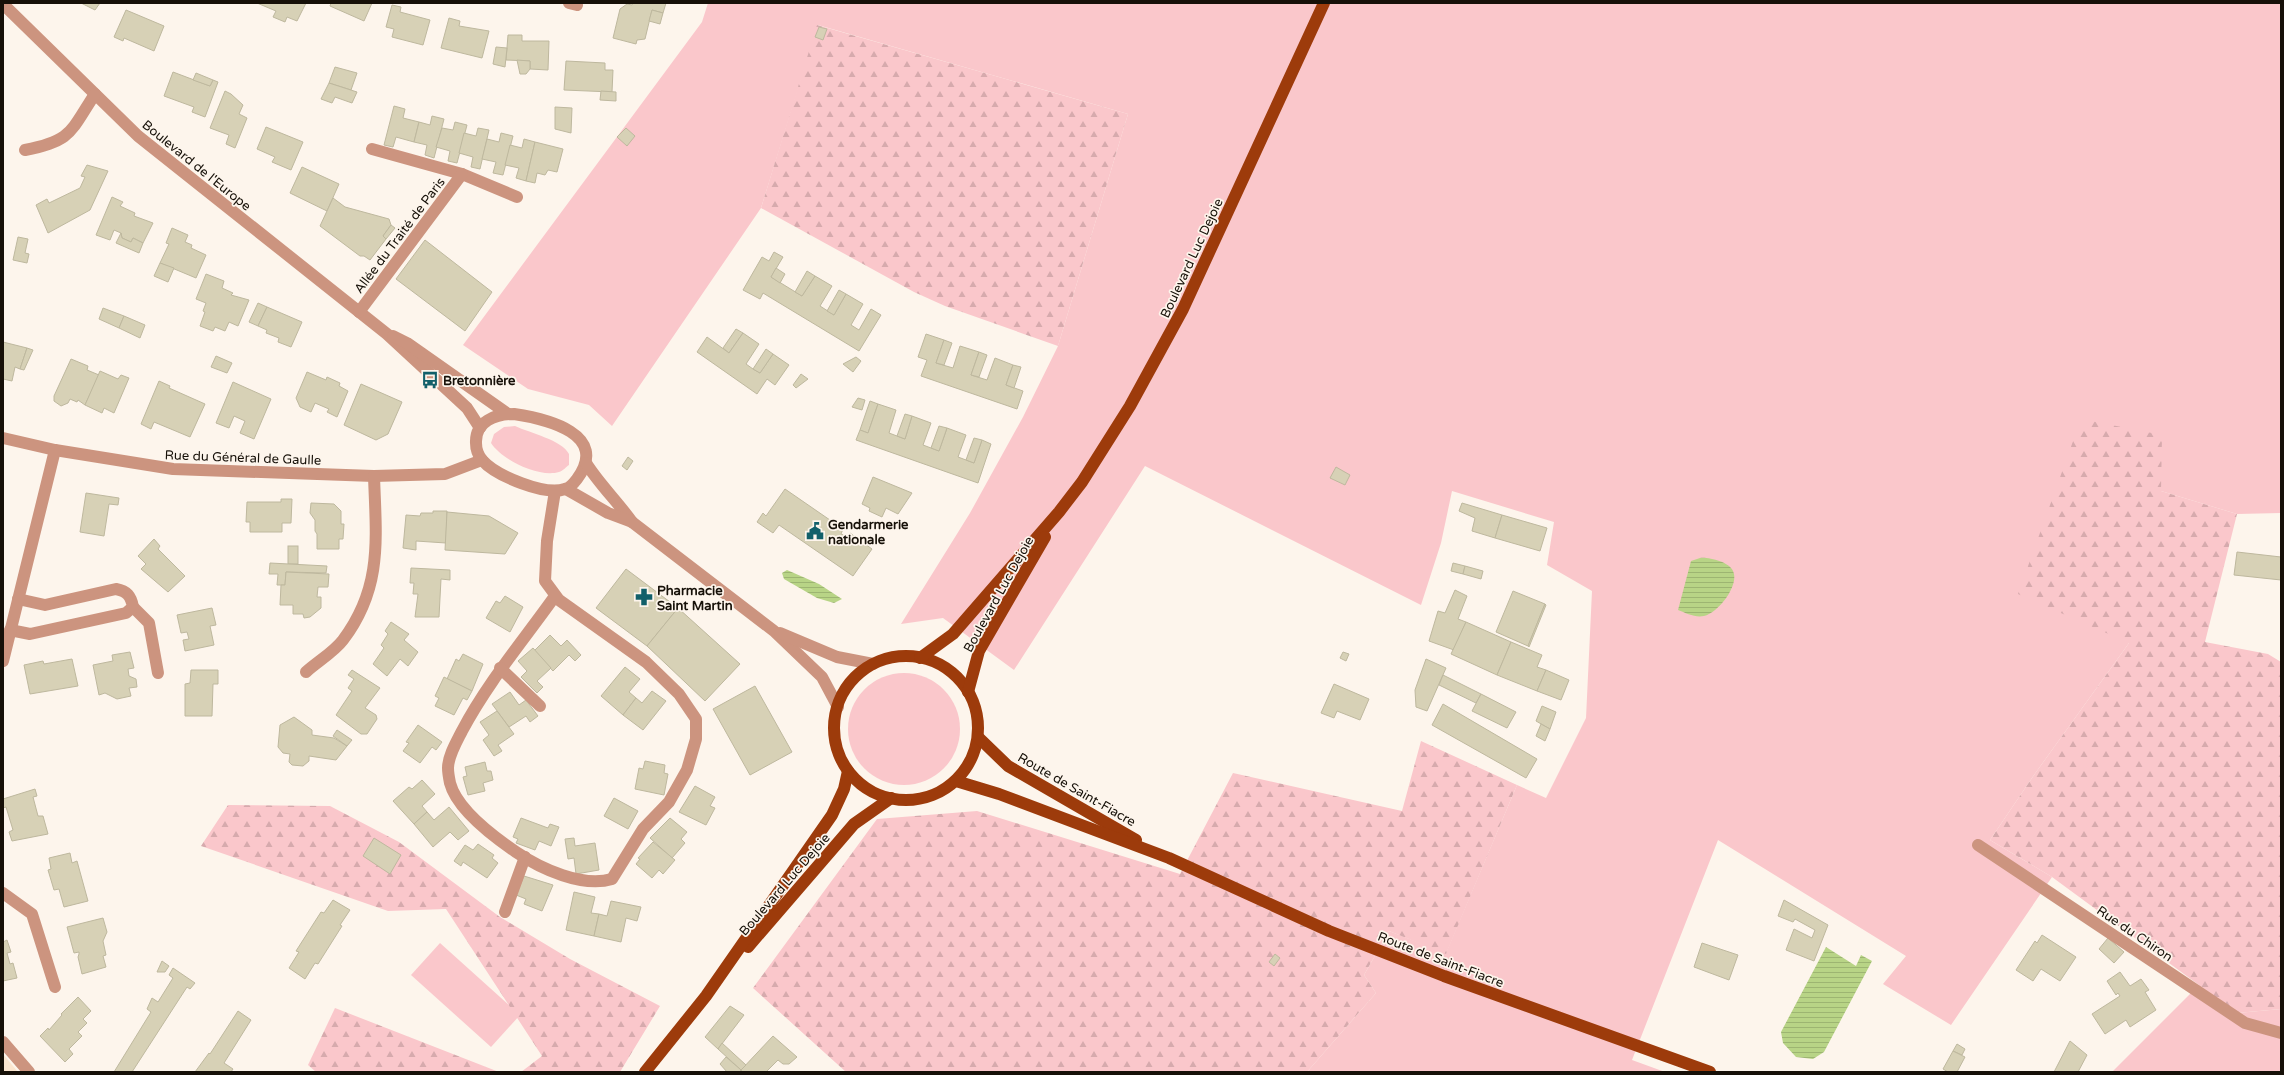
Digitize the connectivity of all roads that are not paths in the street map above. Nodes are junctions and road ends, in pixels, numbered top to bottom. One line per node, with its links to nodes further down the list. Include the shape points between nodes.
1 (1324, 3): 18 (main road, Boulevard Luc Dejoie, via 1183,309 1130,406)
2 (3, 4): 3 (street, Boulevard de l'Europe)
3 (95, 94): 5 (street, via 71,133 58,142); 8 (street, Boulevard de l'Europe, via 138,136)
4 (372, 149): 6 (street, Allée du Traité de Paris)
5 (25, 150)
6 (462, 174): 7 (street, Allée du Traité de Paris); 8 (street, Allée du Traité de Paris)
7 (518, 197)
8 (359, 312): 9 (street, Boulevard de l'Europe)
9 (387, 334): 10 (street, Boulevard de l'Europe, via 407,342); 11 (street, Boulevard de l'Europe, via 467,408)
10 (508, 414): 11 (street, via 489,419); 15 (street, via 549,421 572,431 582,442)
11 (480, 428): 14 (street, via 476,446)
12 (3, 438): 13 (street, Rue du Général de Gaulle)
13 (55, 450): 16 (street, Rue du Général de Gaulle, via 160,468); 21 (street)
14 (482, 460): 16 (street, Rue du Général de Gaulle, via 445,474); 17 (street, via 491,469 518,482)
15 (586, 463): 17 (street, via 574,483); 19 (street)
16 (374, 476): 29 (street, via 375,566 368,598 342,640)
17 (560, 490): 19 (street); 20 (street, via 545,568 545,581)
18 (1060, 512): 25 (main road, Boulevard Luc Dejoie, via 954,634); 31 (main road, Boulevard Luc Dejoie, via 979,651)
19 (632, 522): 24 (street)
20 (555, 596): 28 (street); 39 (street, via 646,662 679,694 696,719 696,739 687,770 670,802 643,829 612,880 599,883 581,880 559,874)
21 (18, 599): 22 (street, via 45,605 116,589 125,591); 23 (street)
22 (133, 607): 23 (street, via 126,614 30,634); 30 (street, via 149,623)
23 (10, 630): 26 (street)
24 (774, 631): 27 (street, via 837,657); 33 (street, via 822,677)
25 (920, 658): 27 (main road, via 895,657); 31 (main road, via 940,665 954,674)
26 (3, 661)
27 (873, 664): 33 (main road, via 853,681)
28 (500, 668): 32 (street); 39 (street, via 478,701 456,743 448,767 458,802 489,832)
29 (306, 672)
30 (158, 673)
31 (968, 692): 34 (main road, via 976,710)
32 (540, 706)
33 (838, 707): 35 (main road, via 835,724 836,742)
34 (978, 737): 36 (main road, via 974,752); 40 (main road, Route de Saint-Fiacre, via 1008,766)
35 (848, 770): 37 (main road, via 871,790); 44 (main road, Boulevard Luc Dejoie, via 844,789 832,815)
36 (956, 781): 37 (main road, via 924,798); 40 (main road, Route de Saint-Fiacre, via 999,794)
37 (891, 798): 44 (main road, Boulevard Luc Dejoie, via 854,824)
38 (1978, 845): 45 (street, Rue du Chiron, via 2245,1023)
39 (525, 857): 42 (street)
40 (1169, 858): 49 (main road, Route de Saint-Fiacre, via 1329,931 1444,976)
41 (3, 893): 43 (street, via 32,914)
42 (505, 912)
43 (55, 987)
44 (706, 996): 48 (main road, Boulevard Luc Dejoie)
45 (2281, 1033)
46 (3, 1042): 47 (street)
47 (29, 1072)
48 (645, 1072)
49 (1710, 1072)

